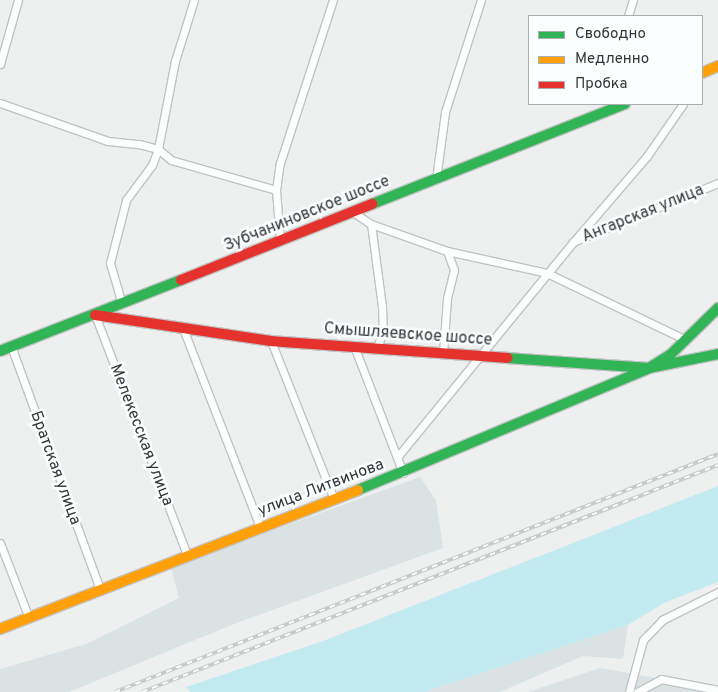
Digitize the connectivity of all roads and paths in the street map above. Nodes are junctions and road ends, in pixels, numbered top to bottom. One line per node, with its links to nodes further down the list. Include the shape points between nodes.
1 (18, 0): 7 (street)
2 (194, 0): 14 (street, via 175,61)
3 (332, 0): 17 (street)
4 (481, 0): 15 (street, via 445,112)
5 (633, 0): 6 (street)
6 (628, 15)
7 (0, 64)
8 (718, 66): 9 (street)
9 (703, 73)
10 (0, 103): 14 (street, via 108,141)
11 (620, 105): 13 (street, Зубчаниновское шоссе)
12 (682, 105): 21 (street, via 647,156)
13 (604, 108): 15 (street, Зубчаниновское шоссе)
14 (158, 149): 17 (street, via 171,160); 24 (street, via 152,165 126,200 110,262)
15 (436, 179): 18 (street, Зубчаниновское шоссе)
16 (718, 184): 21 (street, Ангарская улица)
17 (276, 190): 20 (street)
18 (353, 212): 19 (street); 20 (street, Зубчаниновское шоссе)
19 (371, 224): 22 (street); 32 (street, via 382,306 383,332)
20 (280, 240): 24 (street, Зубчаниновское шоссе)
21 (573, 242): 23 (street, Ангарская улица)
22 (447, 250): 23 (street); 34 (street, via 454,270 446,298)
23 (547, 273): 28 (street, via 674,330); 36 (street, Ангарская улица)
24 (122, 304): 26 (street, Зубчаниновское шоссе)
25 (718, 308): 28 (street)
26 (95, 315): 27 (street, Смышляевское шоссе); 30 (street, Зубчаниновское шоссе); 43 (street, Мелекесская улица)
27 (184, 331): 29 (street, Смышляевское шоссе); 41 (street)
28 (686, 340): 37 (street)
29 (271, 341): 31 (street, Смышляевское шоссе); 40 (street)
30 (11, 346): 33 (street, Зубчаниновское шоссе); 44 (street, Братская улица)
31 (354, 346): 32 (street, Смышляевское шоссе); 38 (street)
32 (376, 346): 34 (street, Смышляевское шоссе)
33 (0, 351)
34 (443, 353): 36 (street, Смышляевское шоссе)
35 (718, 354): 37 (street, Смышляевское шоссе)
36 (477, 356): 37 (street, Смышляевское шоссе); 38 (street, Ангарская улица)
37 (650, 368): 39 (street, улица Литвинова)
38 (398, 456): 39 (street)
39 (402, 473): 40 (street, улица Литвинова)
40 (334, 499): 41 (street, улица Литвинова)
41 (260, 527): 43 (street, улица Литвинова)
42 (0, 543): 46 (street)
43 (188, 555): 44 (street, улица Литвинова)
44 (100, 589): 46 (street, улица Литвинова)
45 (718, 592): 49 (street, via 662,620 643,640)
46 (28, 618): 47 (street, улица Литвинова)
47 (0, 629)
48 (718, 690): 50 (street, via 661,679)
49 (629, 692)
50 (637, 692)

